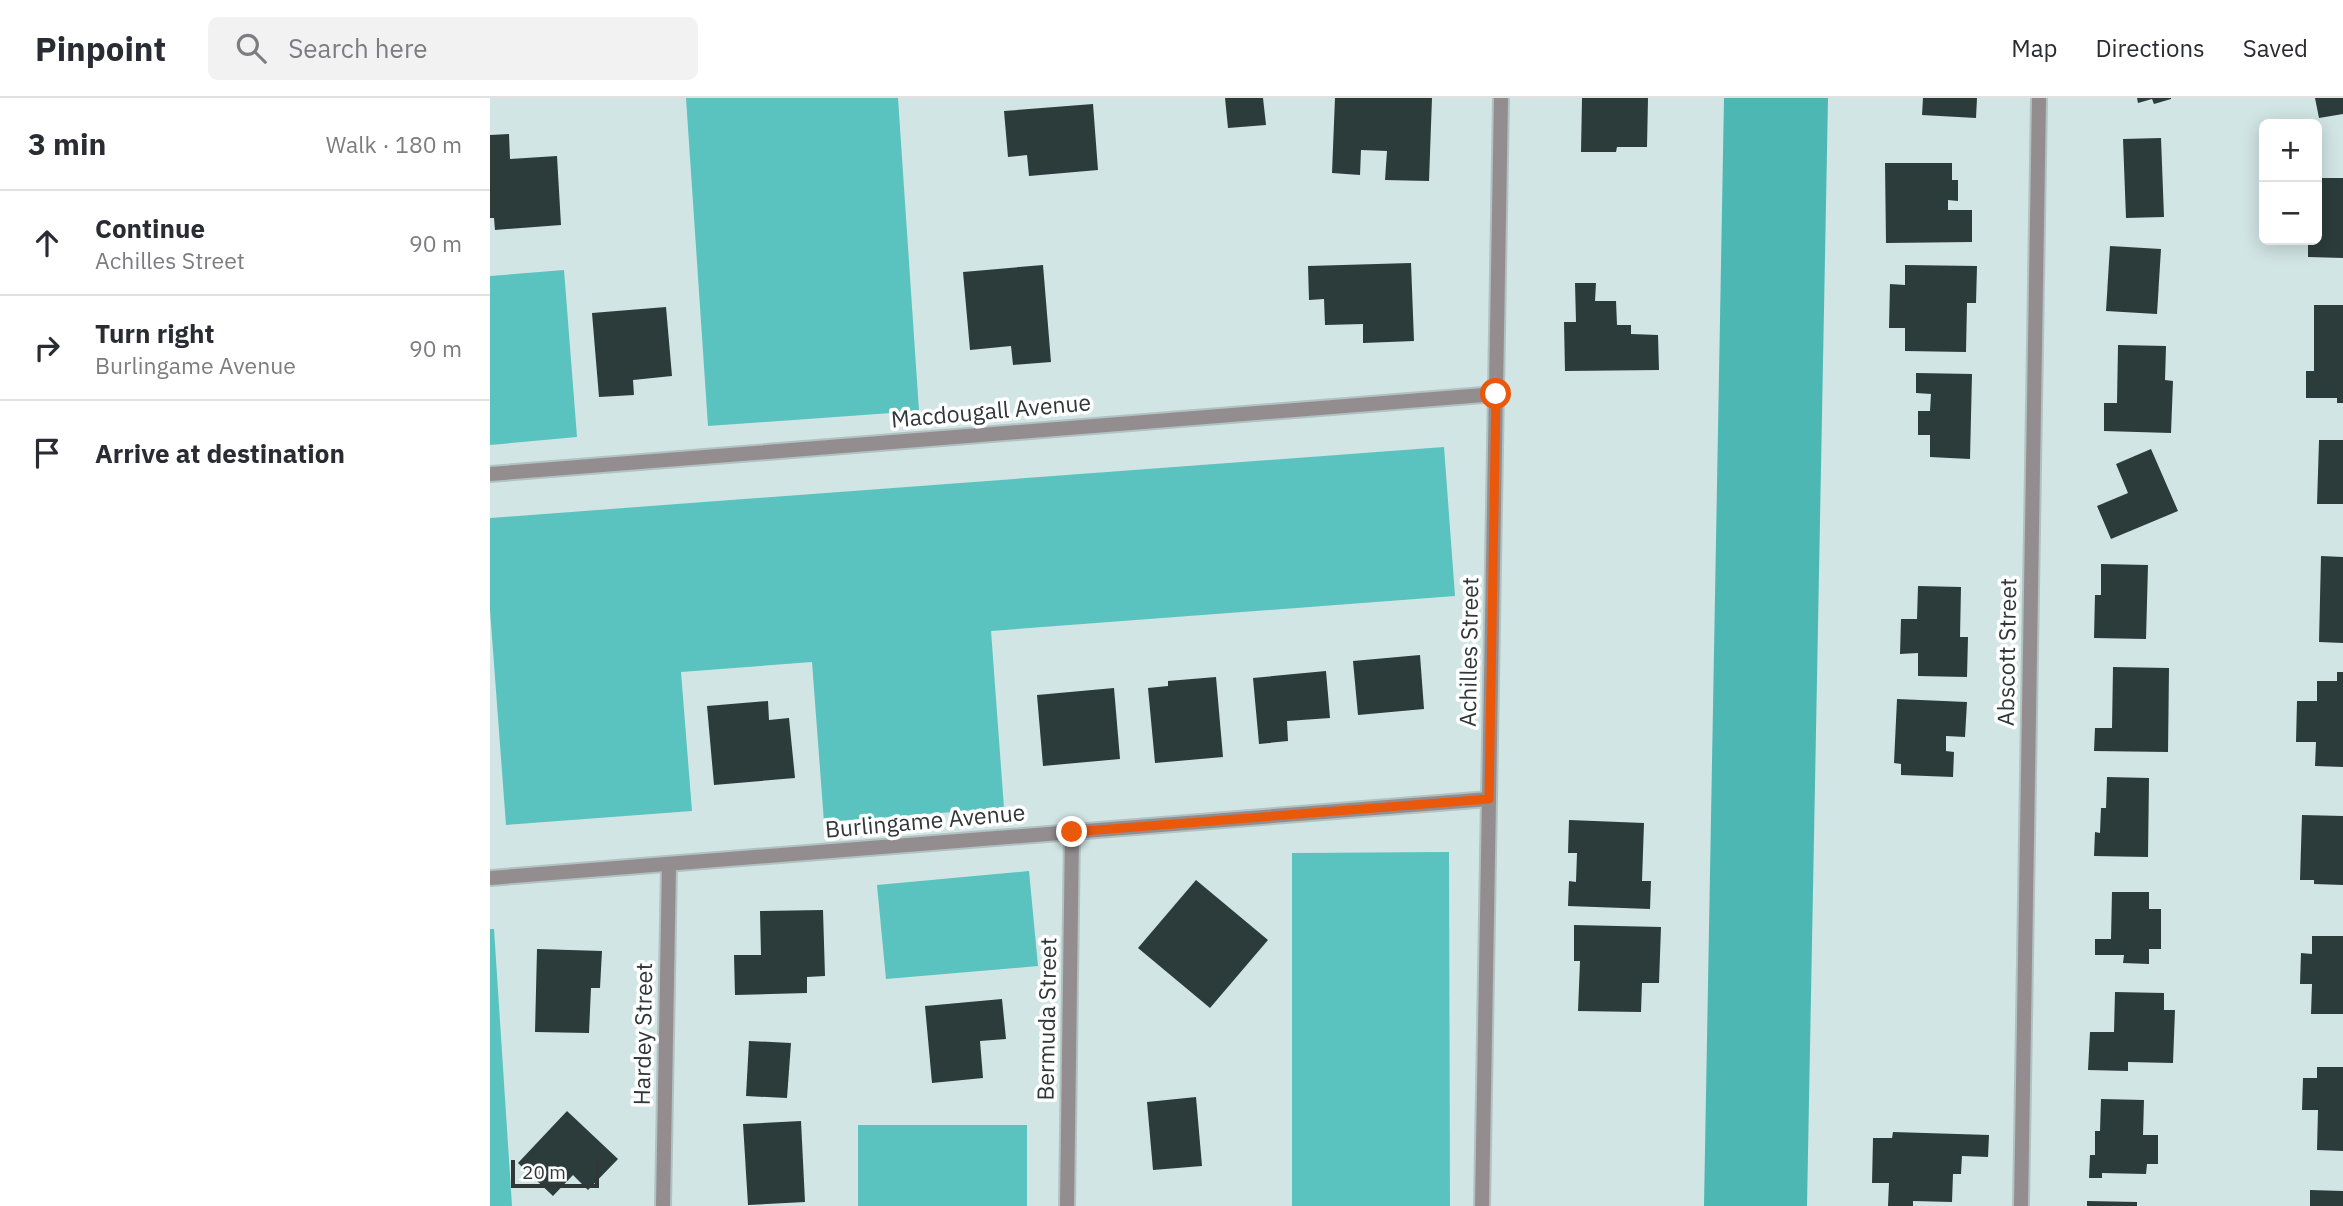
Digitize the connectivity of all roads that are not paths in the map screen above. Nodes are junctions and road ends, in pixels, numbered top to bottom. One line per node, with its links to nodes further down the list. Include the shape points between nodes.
1 (1501, 98): 3 (street, Achilles Street)
2 (2039, 98): 12 (street, Abscott Street)
3 (1496, 394): 4 (street, Macdougall Avenue); 5 (street, Achilles Street)
4 (490, 474)
5 (1489, 799): 6 (street, Burlingame Avenue); 11 (street, Achilles Street)
6 (1072, 832): 7 (street, Burlingame Avenue); 10 (street, Bermuda Street)
7 (669, 864): 8 (street, Burlingame Avenue); 9 (street, Hardey Street)
8 (490, 878)
9 (663, 1206)
10 (1067, 1206)
11 (1482, 1206)
12 (2021, 1206)

